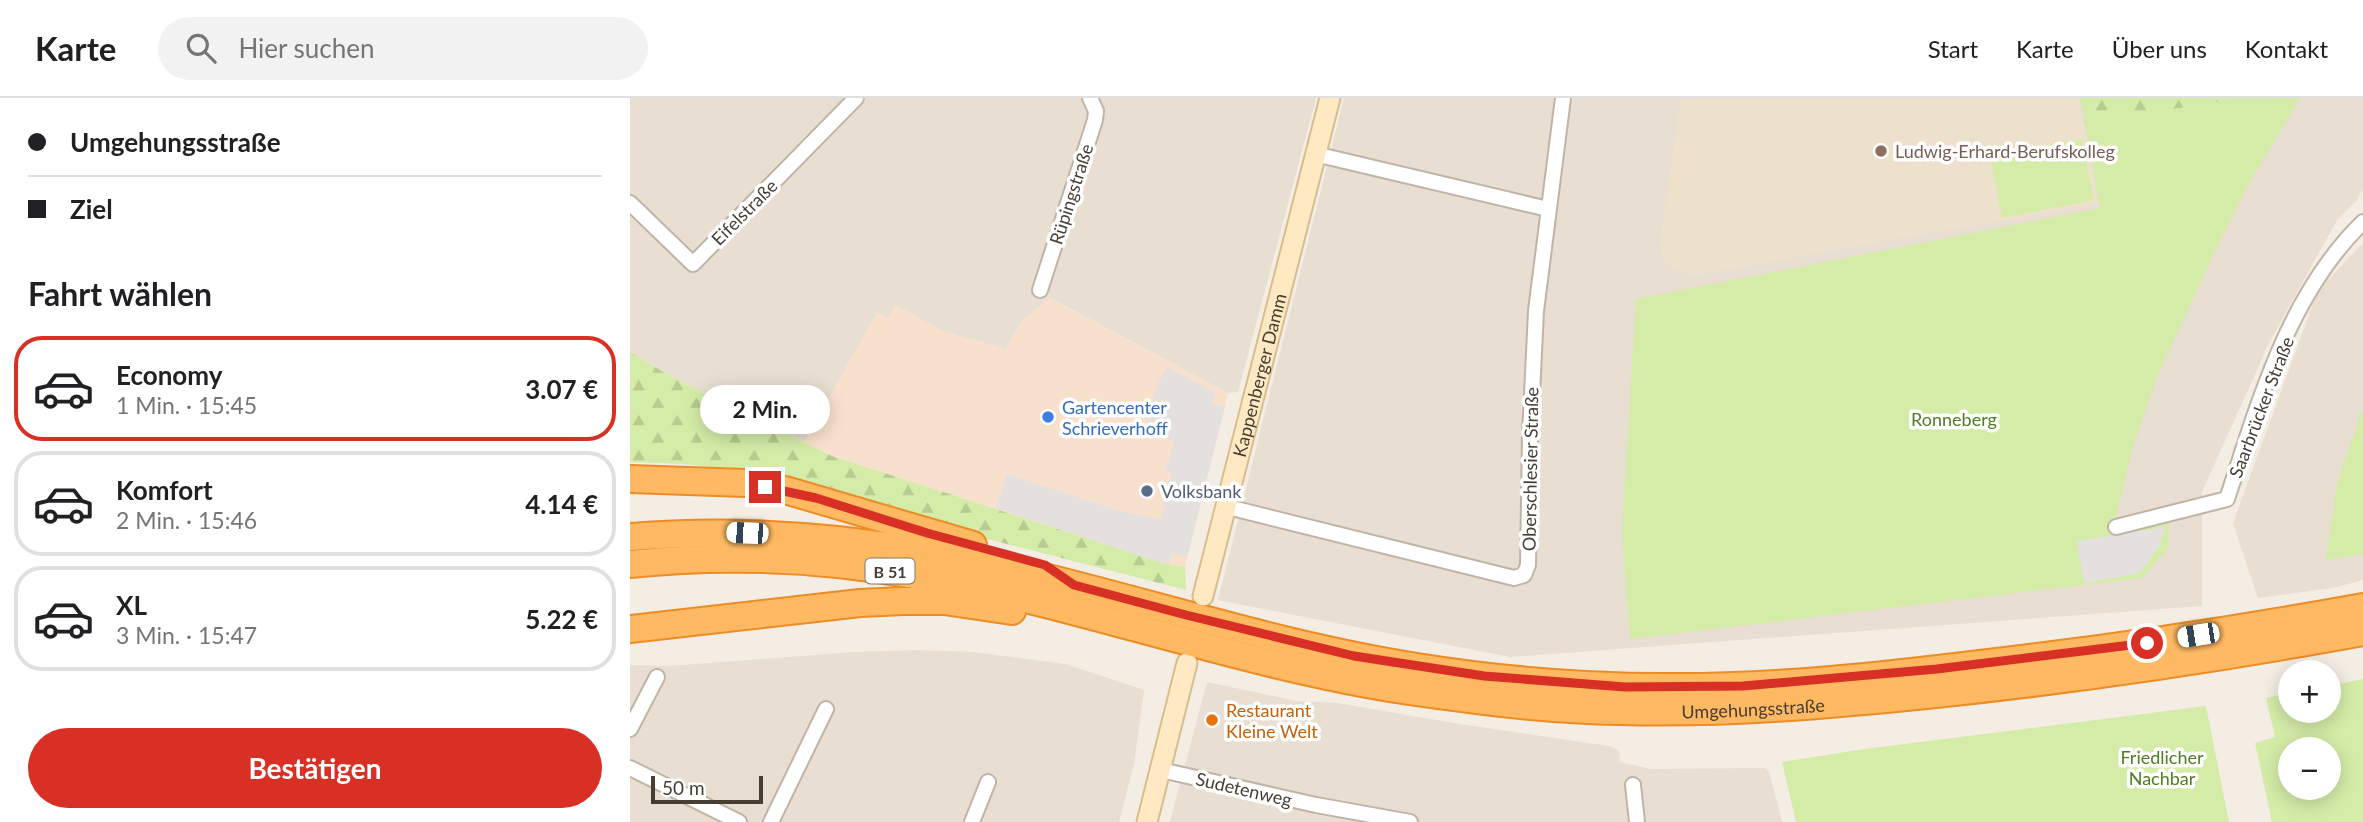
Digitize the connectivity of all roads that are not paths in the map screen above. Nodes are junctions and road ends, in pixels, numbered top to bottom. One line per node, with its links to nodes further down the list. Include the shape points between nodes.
1 (856, 98): 6 (street, Eifelstraße, via 693,264)
2 (1090, 98): 9 (street, Rüpingstraße, via 1095,120)
3 (1330, 98): 5 (main road, Kappenberger Damm)
4 (1563, 98): 7 (street, Oberschlesier Straße)
5 (1315, 154): 7 (street); 11 (main road, Kappenberger Damm)
6 (630, 203)
7 (1548, 209): 11 (street, Oberschlesier Straße, via 1533,354 1528,565 1524,575 1514,578)
8 (2363, 222): 12 (street, Saarbrücker Straße, via 2328,259 2302,301 2261,397 2227,499)
9 (1040, 290)
10 (630, 480): 15 (highway, via 745,483 785,490 1045,565)
11 (1224, 506): 16 (main road, Kappenberger Damm)
12 (2116, 527)
13 (630, 537): 15 (highway, B 51, via 732,533 853,541 982,563)
14 (630, 564): 19 (highway, B 51, via 737,558 848,566 978,588)
15 (1074, 585): 17 (highway, Umgehungsstraße / B 51, via 1254,633 1412,666 1545,682 1666,688 1829,680 1976,665 2147,643)
16 (1203, 596)
17 (2363, 607)
18 (630, 629): 19 (highway, via 860,603 944,601)
19 (1145, 630): 20 (highway, Umgehungsstraße / B 51, via 1401,690 1509,704 1657,712 1792,707 1999,687)
20 (2363, 632)
21 (1187, 663): 26 (main road)
22 (657, 677): 24 (street)
23 (826, 709): 30 (street)
24 (630, 729)
25 (630, 768): 29 (street)
26 (1161, 770): 32 (main road); 33 (street, Sudetenweg, via 1316,806)
27 (988, 782): 31 (street)
28 (1633, 785): 34 (street)
29 (739, 822)
30 (771, 822)
31 (972, 822)
32 (1147, 822)
33 (1410, 822)
34 (1637, 822)

